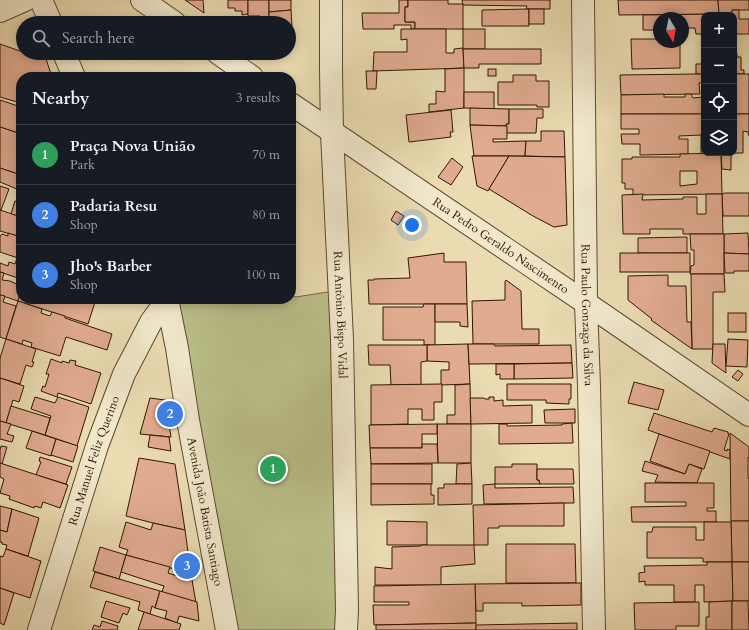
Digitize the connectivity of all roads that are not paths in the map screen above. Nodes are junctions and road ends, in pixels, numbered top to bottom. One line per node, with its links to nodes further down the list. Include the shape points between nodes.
1 (25, 0): 6 (street)
2 (41, 0): 7 (street)
3 (142, 0): 8 (street)
4 (331, 0): 14 (street, Rua Antônio Bispo Vidal)
5 (583, 0): 15 (street, Rua Paulo Gonzaga da Silva)
6 (0, 11)
7 (48, 16)
8 (165, 16)
9 (67, 60): 11 (street)
10 (228, 60): 12 (street)
11 (72, 72)
12 (245, 72)
13 (296, 108): 14 (street, Rua Pedro Geraldo Nascimento)
14 (332, 133): 15 (street, Rua Pedro Geraldo Nascimento); 21 (street, Rua Antônio Bispo Vidal, via 342,339)
15 (586, 303): 18 (street, Rua Pedro Geraldo Nascimento); 22 (street, Rua Paulo Gonzaga da Silva)
16 (164, 304): 19 (street, Rua Manuel Feliz Querino, via 151,322 124,374 97,446)
17 (168, 304): 20 (street, Avenida João Batista Santiago)
18 (749, 415)
19 (39, 630)
20 (227, 630)
21 (346, 630)
22 (594, 630)

